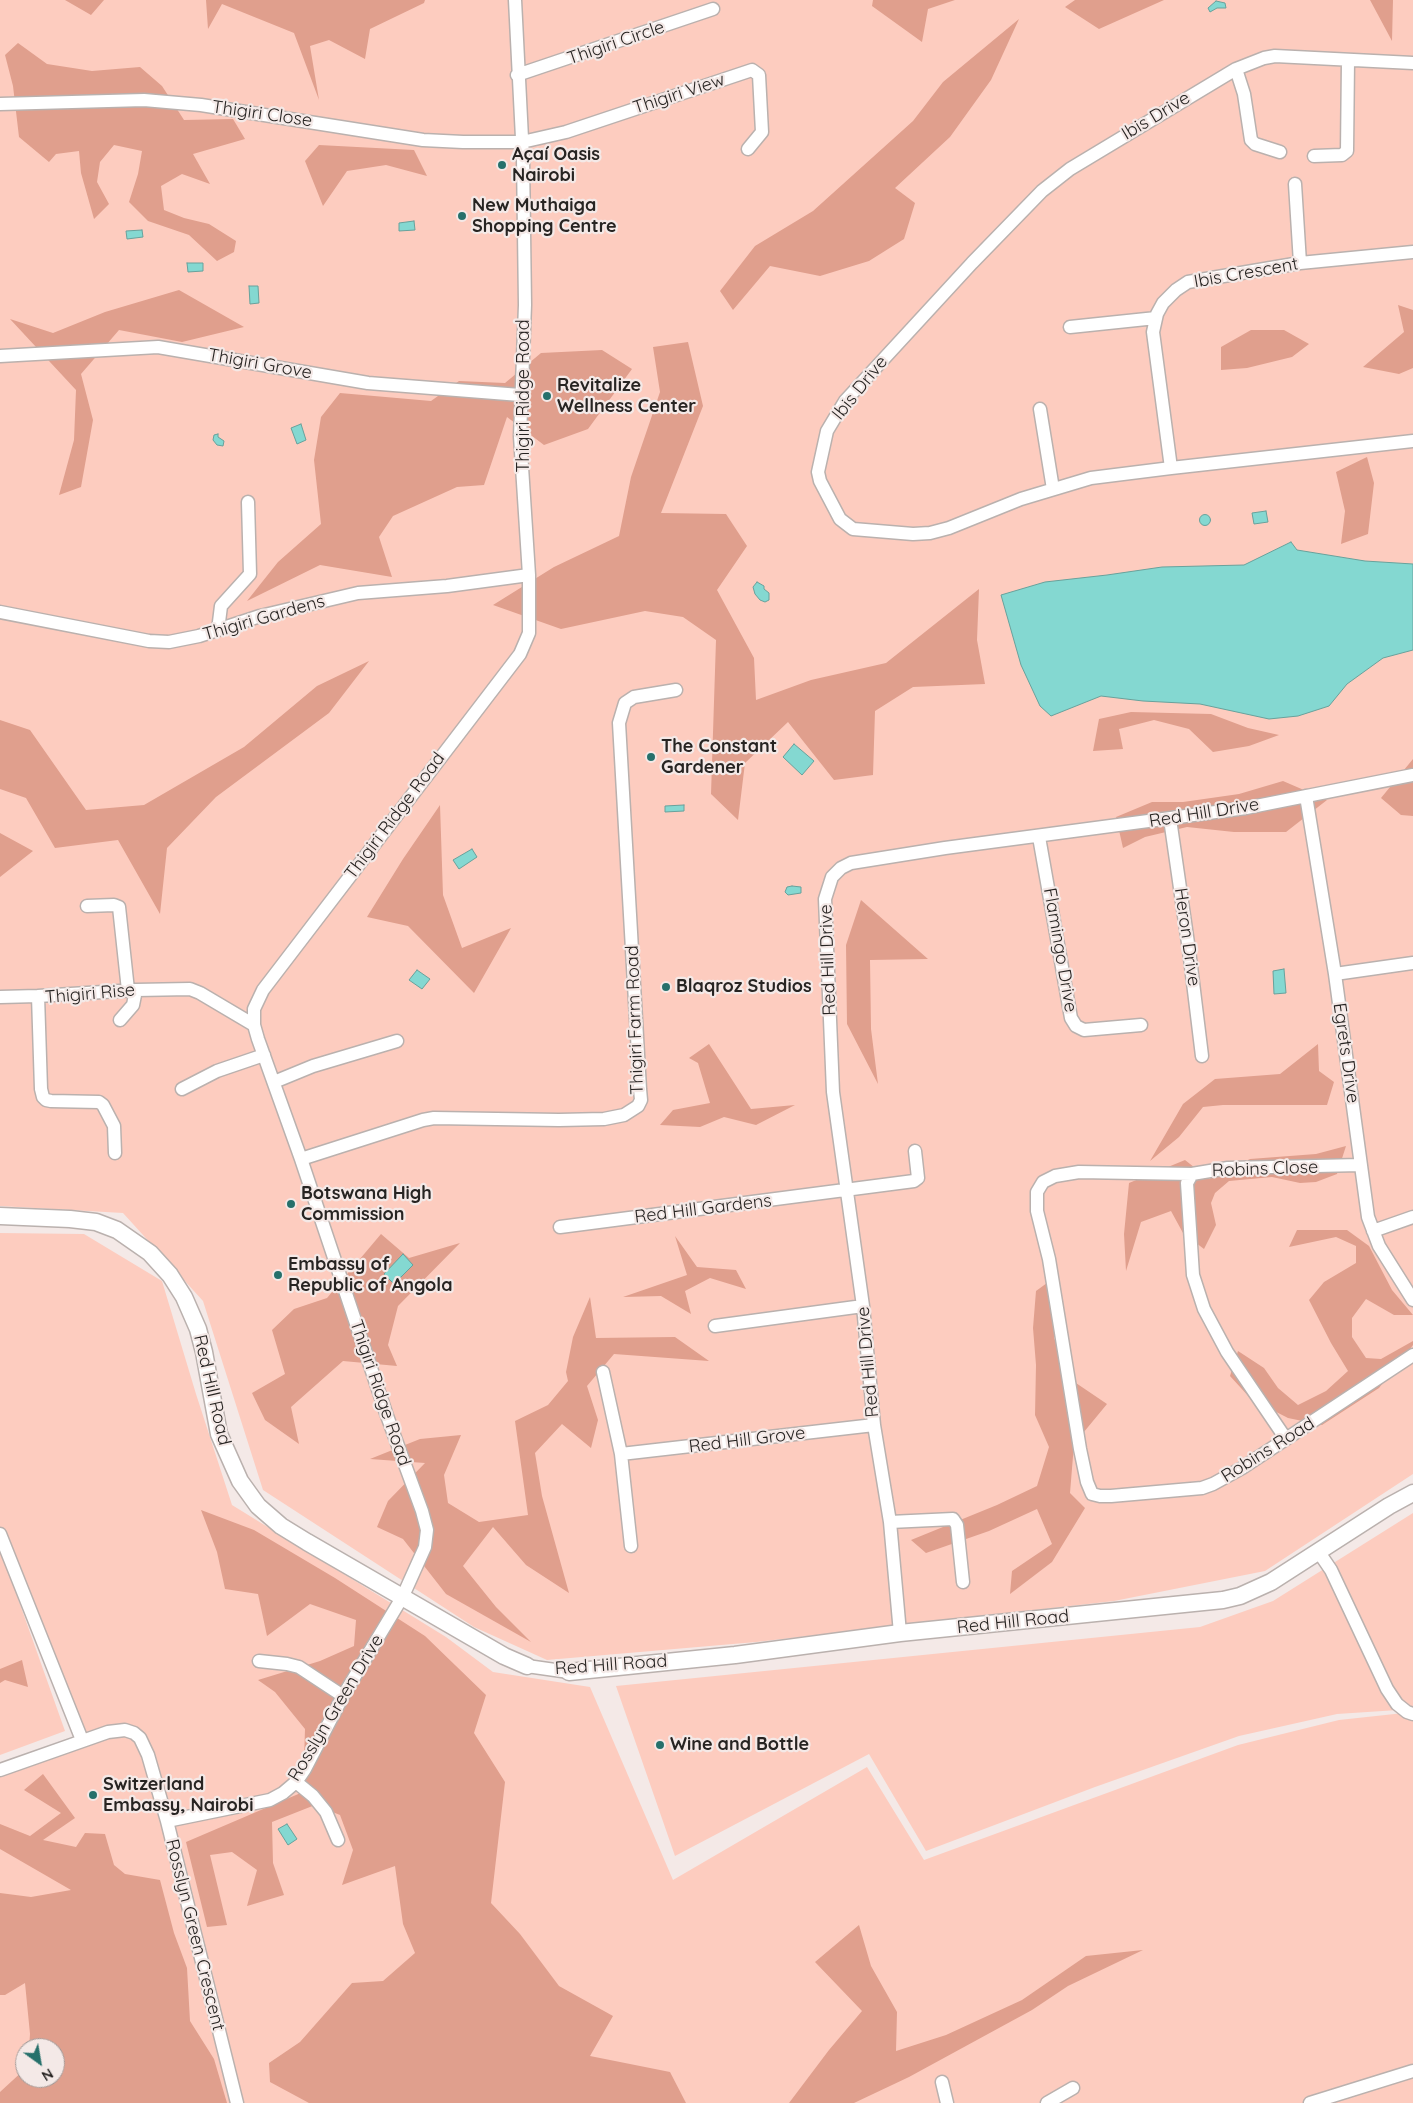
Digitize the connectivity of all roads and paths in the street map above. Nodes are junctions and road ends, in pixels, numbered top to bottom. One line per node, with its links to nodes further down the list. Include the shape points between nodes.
1 (515, 0): 6 (street, Thigiri Ridge Road)
2 (714, 9): 6 (street, Thigiri Circle)
3 (1348, 61): 4 (street, Ibis Drive); 5 (street, Ibis Drive, via 1275,56); 11 (street, via 1347,151 1342,155)
4 (1413, 63)
5 (1236, 69): 10 (street, via 1251,140); 22 (street, Ibis Drive, via 1070,169 1042,191 845,401 827,431 818,472 840,519 853,529 866,531 930,533)
6 (517, 75): 8 (street, Thigiri Ridge Road)
7 (0, 104): 8 (street, Thigiri Close, via 144,100 201,105 423,140)
8 (522, 142): 9 (street, Thigiri View, via 566,132 752,70 759,75 762,132); 18 (street, Thigiri Ridge Road, via 525,305)
9 (748, 148)
10 (1280, 152)
11 (1314, 156)
12 (1296, 184): 14 (street)
13 (1413, 252): 14 (street, Ibis Crescent)
14 (1300, 263): 15 (street, Ibis Crescent, via 1188,282 1163,303)
15 (1156, 318): 16 (street); 21 (street, Ibis Crescent, via 1153,332)
16 (1070, 327)
17 (0, 356): 18 (street, Thigiri Grove, via 158,346 368,383)
18 (520, 395): 24 (street, Thigiri Ridge Road)
19 (1040, 409): 22 (street)
20 (1413, 441): 21 (street, Ibis Drive)
21 (1171, 468): 22 (street, Ibis Drive, via 1091,478)
22 (1053, 489)
23 (248, 502): 26 (street, via 250,574 221,606)
24 (530, 575): 26 (street, Thigiri Gardens, via 447,586 358,592 260,616); 40 (street, Thigiri Ridge Road, via 529,633 520,654 263,990 254,1009)
25 (0, 612): 26 (street, Thigiri Gardens, via 159,642)
26 (218, 630)
27 (676, 690): 48 (street, Thigiri Farm Road, via 634,697 625,703 620,723 640,1089 638,1106 624,1115 604,1119 434,1118)
28 (1413, 775): 29 (street, Red Hill Drive)
29 (1306, 796): 30 (street, Red Hill Drive); 34 (street, Egrets Drive)
30 (1170, 819): 31 (street, Red Hill Drive); 43 (street, Heron Drive)
31 (1039, 837): 39 (street, Flamingo Drive, via 1071,1018 1084,1030); 51 (street, Red Hill Drive, via 850,863 832,877 825,899 826,940 833,1092)
32 (87, 906): 35 (street, via 119,907)
33 (1413, 963): 34 (street)
34 (1335, 974): 49 (street, Egrets Drive)
35 (132, 990): 36 (street, Thigiri Rise); 38 (street, via 132,1005); 40 (street, Thigiri Rise, via 190,989)
36 (38, 996): 37 (street); 47 (street, Thigiri Rise, via 43,1097 52,1101 98,1102 103,1105 114,1126)
37 (0, 997)
38 (120, 1020)
39 (1141, 1025)
40 (254, 1026): 42 (street, Thigiri Ridge Road)
41 (397, 1041): 44 (street, via 313,1066)
42 (264, 1055): 44 (street, Thigiri Ridge Road); 45 (street, via 218,1071)
43 (1202, 1056)
44 (274, 1082): 48 (street, Thigiri Ridge Road)
45 (182, 1089)
46 (915, 1151): 51 (street, Red Hill Gardens, via 918,1178 914,1181)
47 (115, 1153)
48 (301, 1159): 72 (street, Thigiri Ridge Road, via 424,1516 427,1530 424,1547)
49 (1360, 1165): 50 (street, Robins Close, via 1228,1168); 55 (street, Egrets Drive)
50 (1192, 1174): 62 (street, Robins Close, via 1187,1183 1193,1275 1204,1309 1227,1352); 62 (street, Robins Road, via 1078,1172 1055,1176 1043,1182 1037,1192 1037,1211 1049,1259 1087,1482 1092,1494 1100,1496 1202,1488 1233,1474)
51 (846, 1190): 54 (street, Red Hill Gardens); 57 (street, Red Hill Drive)
52 (0, 1216): 72 (main road, Red Hill Road, via 96,1222 117,1230 150,1253 184,1297 198,1329 219,1434 248,1494 281,1526)
53 (1413, 1217): 55 (street)
54 (560, 1227)
55 (1373, 1231): 56 (street, Egrets Drive, via 1390,1266)
56 (1413, 1300)
57 (864, 1306): 58 (street); 61 (street, Red Hill Drive)
58 (715, 1326)
59 (1413, 1355): 62 (street, Robins Road)
60 (603, 1372): 63 (street)
61 (874, 1424): 63 (street, Red Hill Grove); 67 (street, Red Hill Drive)
62 (1286, 1439)
63 (621, 1454): 69 (street)
64 (1413, 1488): 66 (street, Red Hill Road)
65 (1413, 1493): 66 (main road, Red Hill Road)
66 (1389, 1506): 70 (main road, Red Hill Road)
67 (890, 1522): 71 (street, via 953,1519 957,1525); 73 (street, Red Hill Drive)
68 (0, 1534): 79 (street)
69 (631, 1546)
70 (1318, 1551): 73 (main road, Red Hill Road, via 1271,1582 1223,1600); 78 (street, via 1331,1570 1387,1689 1397,1704)
71 (963, 1582)
72 (403, 1596): 75 (main road, Red Hill Road, via 504,1656); 77 (street, Rosslyn Green Drive)
73 (900, 1633): 76 (main road, Red Hill Road, via 736,1655)
74 (259, 1661): 77 (street, via 299,1668)
75 (528, 1666): 76 (street, Red Hill Road)
76 (569, 1672)
77 (343, 1696): 81 (street, Rosslyn Green Drive)
78 (1413, 1714)
79 (82, 1740): 80 (street, Rosslyn Green Crescent); 82 (street, Rosslyn Green Crescent, via 125,1730 140,1738)
80 (0, 1770)
81 (296, 1782): 82 (street, Rosslyn Green Drive, via 270,1800); 83 (street, via 326,1812)
82 (167, 1820): 87 (street, Rosslyn Green Crescent)
83 (338, 1840)
84 (1413, 2071): 90 (street)
85 (942, 2082): 88 (street)
86 (1073, 2088): 89 (street)
87 (237, 2103)
88 (947, 2103)
89 (1047, 2103)
90 (1310, 2103)

